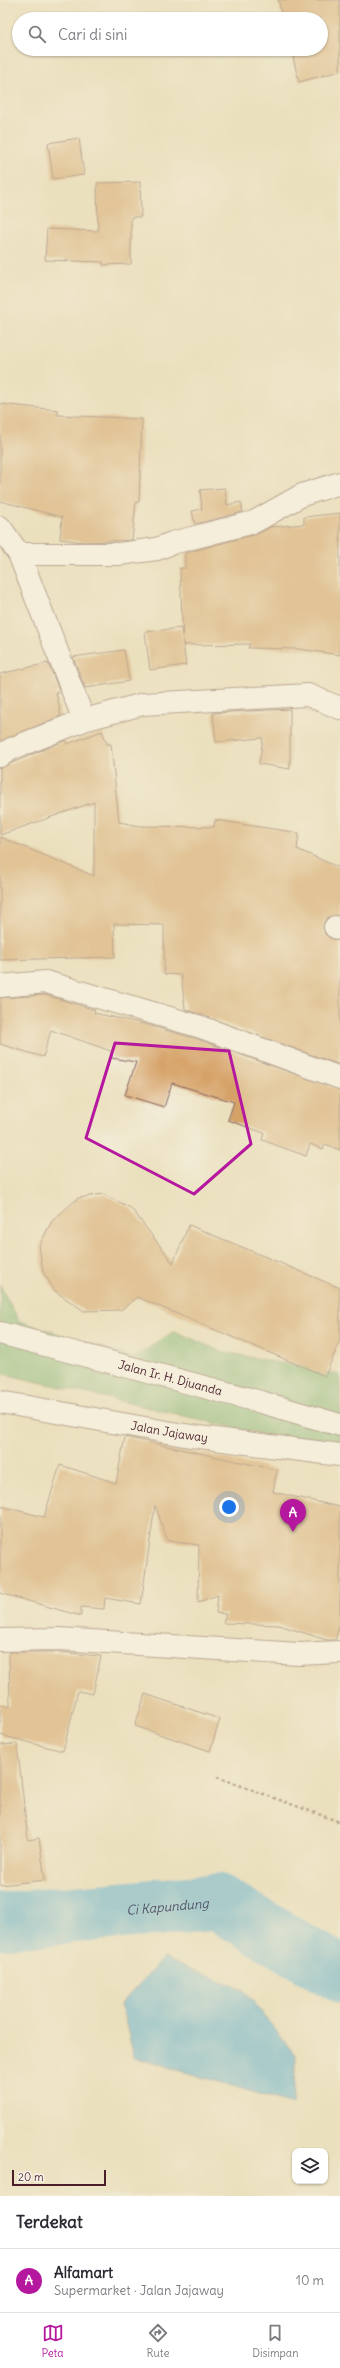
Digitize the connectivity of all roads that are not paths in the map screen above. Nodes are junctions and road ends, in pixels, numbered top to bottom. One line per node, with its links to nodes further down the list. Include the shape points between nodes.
1 (340, 482): 3 (street, via 302,495 254,522 157,549 119,554)
2 (0, 527): 3 (street)
3 (19, 554): 5 (street)
4 (340, 708): 5 (street, via 308,695 143,704)
5 (84, 720): 6 (street, via 11,748)
6 (0, 756)
7 (0, 986): 8 (street, via 46,982 201,1027)
8 (340, 1078)
9 (0, 1333): 11 (street, Jalan Ir. H. Djuanda)
10 (0, 1402): 12 (street, Jalan Jajaway, via 184,1435)
11 (340, 1425)
12 (340, 1455)
13 (0, 1640): 14 (street, via 59,1639 299,1654)
14 (339, 1652)

